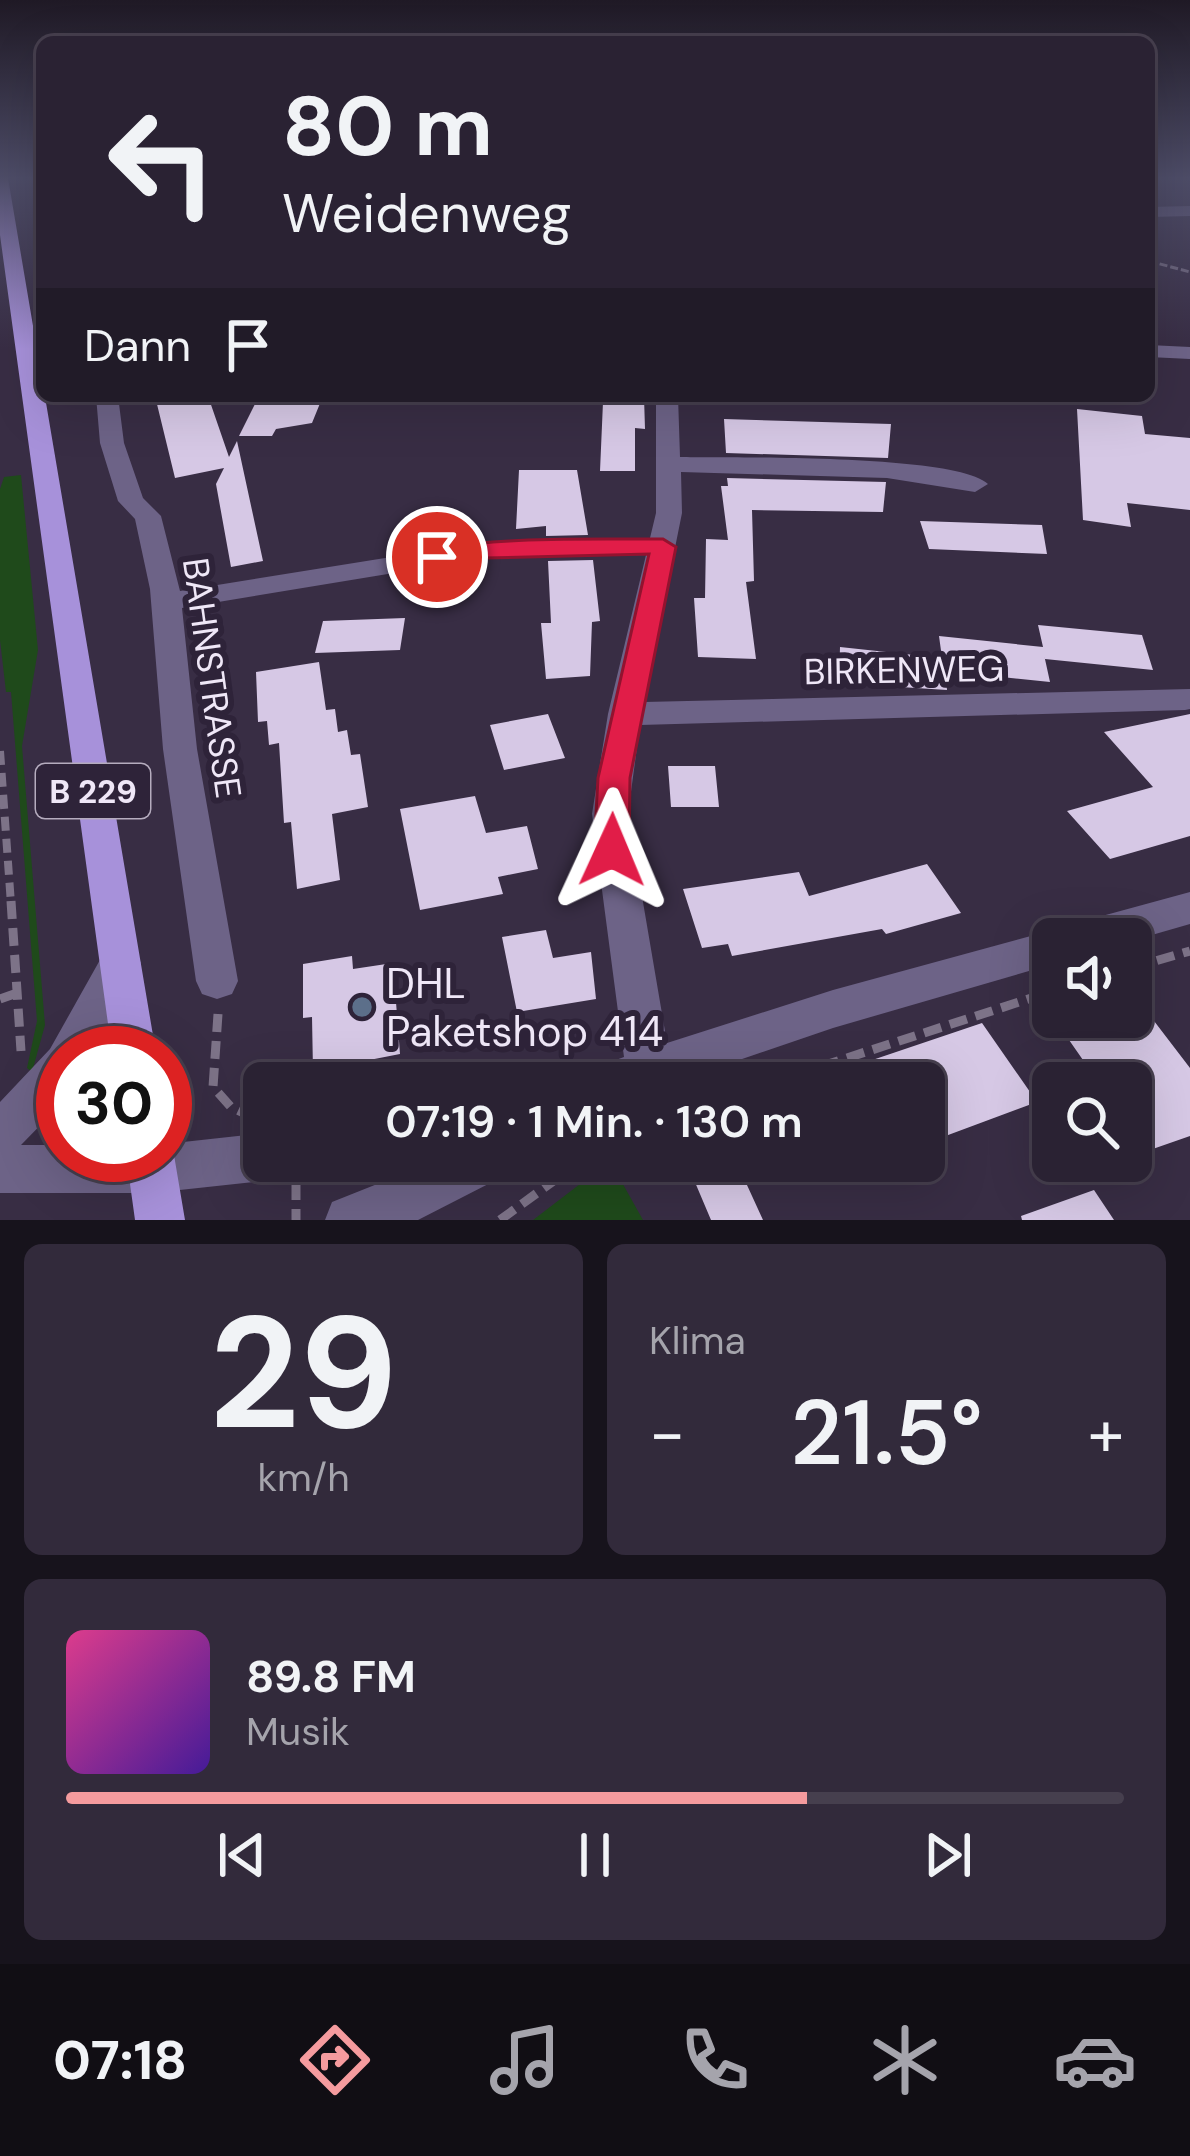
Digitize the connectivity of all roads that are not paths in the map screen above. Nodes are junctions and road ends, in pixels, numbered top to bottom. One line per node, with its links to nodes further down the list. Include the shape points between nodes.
1 (9, 235): 15 (main road, B 229)
2 (1155, 351): 3 (street)
3 (1190, 353)
4 (108, 402): 9 (street, BAHNSTRASSE, via 131,501 148,516)
5 (667, 402): 6 (street)
6 (671, 464): 7 (street, via 887,470); 8 (street)
7 (975, 484)
8 (663, 547): 9 (street, via 485,550); 11 (street)
9 (165, 602): 16 (street, BAHNSTRASSE)
10 (1185, 698): 11 (street, BIRKENWEG)
11 (625, 714): 19 (street, via 610,814)
12 (1190, 908): 13 (street)
13 (1152, 919)
14 (1032, 953): 20 (street)
15 (120, 963): 17 (street); 18 (main road, B 229)
16 (217, 981)
17 (86, 1026)
18 (130, 1026)
19 (628, 1062)
20 (672, 1062)
21 (36, 1099): 22 (street)
22 (0, 1133)
23 (243, 1158): 24 (street)
24 (192, 1160)
25 (36, 1167): 26 (street)
26 (0, 1169)
27 (154, 1182): 30 (main road)
28 (452, 1182): 29 (street)
29 (418, 1205): 31 (street)
30 (160, 1220)
31 (350, 1220)

